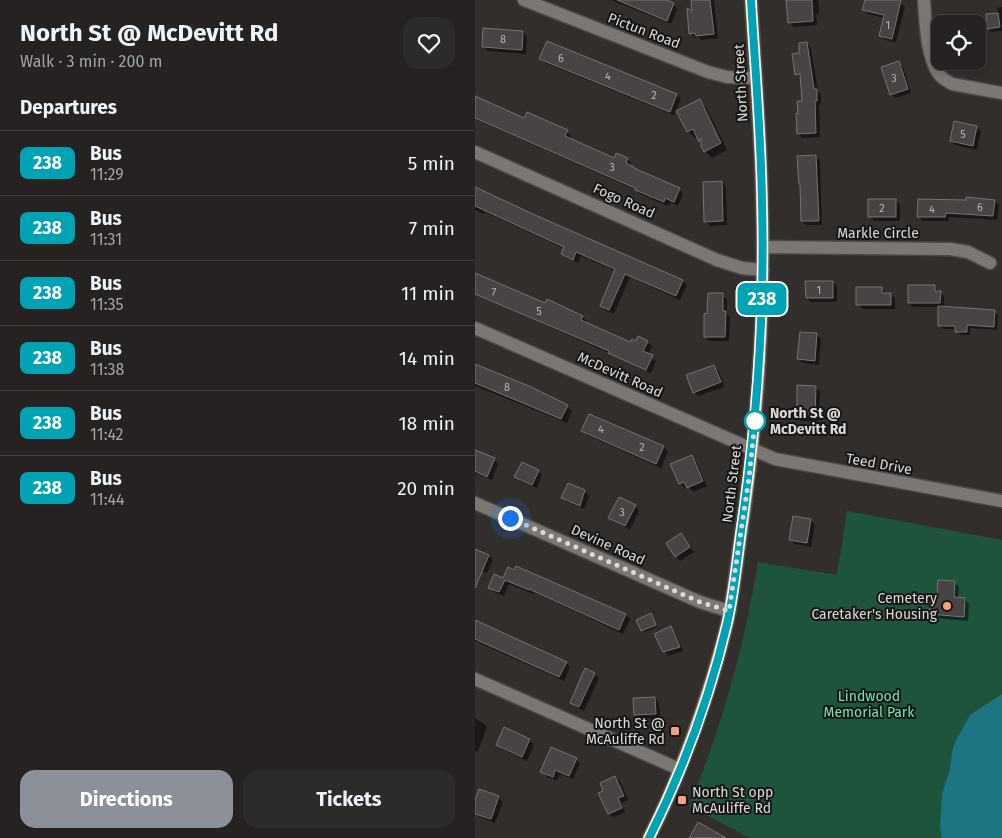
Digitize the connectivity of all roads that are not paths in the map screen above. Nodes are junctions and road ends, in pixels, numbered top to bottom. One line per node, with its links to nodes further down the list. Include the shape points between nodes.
1 (524, 0): 4 (street, Pictun Road, via 708,72 727,77)
2 (751, 0): 4 (main road, North Street)
3 (924, 0): 5 (street, via 931,58 939,74 952,84)
4 (756, 78): 7 (main road, North Street)
5 (1002, 93)
6 (475, 152): 9 (street, Fogo Road, via 717,260 741,268)
7 (763, 247): 8 (street, Markle Circle, via 950,249 967,252); 9 (main road, North Street)
8 (991, 263)
9 (763, 270): 11 (main road, North Street)
10 (475, 328): 11 (street, McDevitt Road)
11 (752, 450): 12 (street, Teed Drive, via 785,462); 14 (main road, North Street)
12 (1002, 501)
13 (475, 503): 14 (street, Devine Road, via 700,602)
14 (729, 611): 16 (main road, North Street, via 709,688)
15 (475, 679): 16 (street)
16 (679, 769): 17 (main road, North Street)
17 (649, 838)

